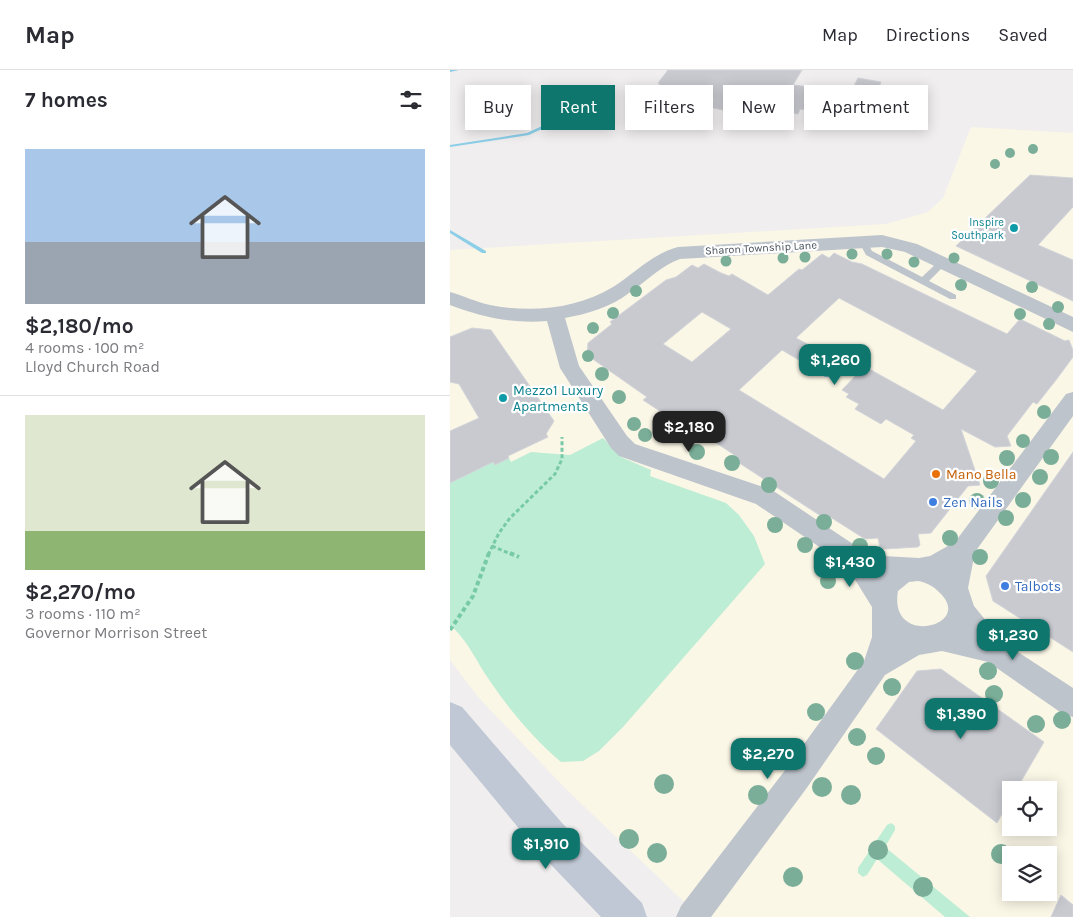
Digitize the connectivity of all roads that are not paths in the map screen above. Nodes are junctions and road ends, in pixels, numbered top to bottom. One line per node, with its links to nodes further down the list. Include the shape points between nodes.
1 (863, 242): 2 (street, Sharon Township Lane, via 896,243); 3 (lane, via 869,253); 6 (street, Sharon Township Lane, via 678,253 616,293)
2 (942, 263): 3 (lane); 7 (street, Sharon Township Lane)
3 (923, 282): 4 (lane)
4 (952, 297)
5 (450, 298): 6 (street, Sharon Township Lane, via 471,308 495,313)
6 (554, 313): 10 (street, via 570,368 624,447 642,457 764,497)
7 (1073, 325)
8 (1073, 400): 9 (street)
9 (963, 549): 11 (street, via 934,565); 12 (street, via 956,587)
10 (854, 558): 11 (street); 13 (street)
11 (912, 571): 12 (street, via 937,575 951,586); 13 (street, via 901,574 889,584)
12 (958, 597): 14 (street, via 960,610 957,622 946,635); 15 (street, via 965,612)
13 (885, 607): 14 (street, via 893,624 904,633); 16 (street, via 886,630)
14 (932, 640): 15 (street, via 961,642); 16 (street, via 911,646)
15 (995, 652): 17 (street)
16 (876, 666): 20 (street)
17 (1073, 704)
18 (450, 719): 19 (street, via 549,836)
19 (628, 917)
20 (692, 917)

